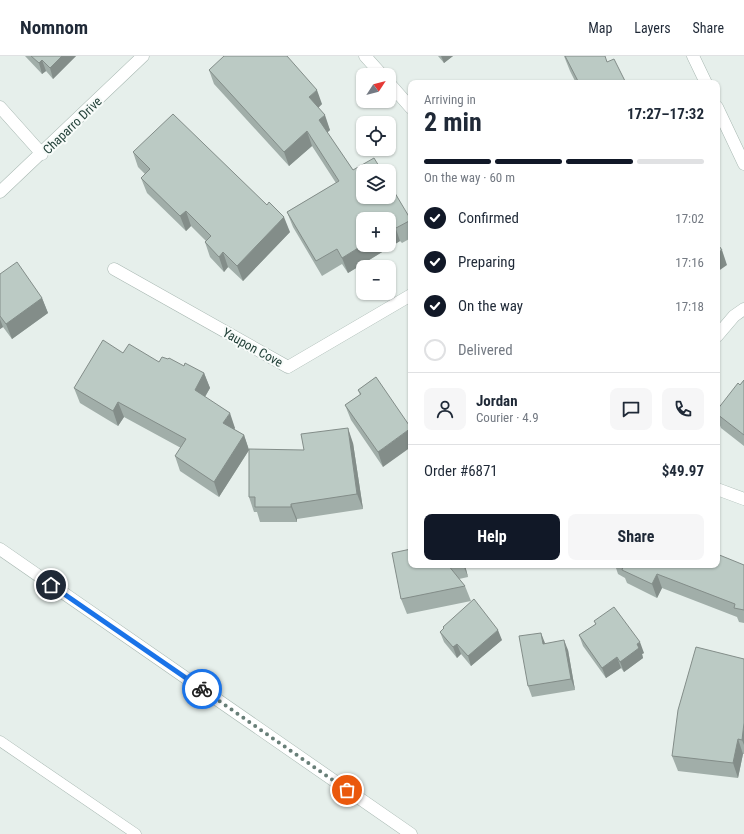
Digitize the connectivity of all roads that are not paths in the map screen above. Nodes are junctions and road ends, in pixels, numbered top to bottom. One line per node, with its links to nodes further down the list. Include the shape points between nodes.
1 (143, 56): 10 (street, Chaparro Drive)
2 (365, 56): 4 (street)
3 (693, 56): 5 (street)
4 (376, 68)
5 (705, 80)
6 (396, 91): 7 (street)
7 (408, 105)
8 (0, 107): 10 (street)
9 (720, 113): 11 (street)
10 (42, 154): 12 (street, Chaparro Drive)
11 (744, 164)
12 (0, 192)
13 (114, 270): 14 (street, Yaupon Cove, via 288,367)
14 (408, 297)
15 (744, 309): 16 (street)
16 (720, 332)
17 (720, 490): 18 (street)
18 (744, 499)
19 (0, 549): 22 (street)
20 (0, 741): 21 (lane)
21 (136, 834)
22 (411, 834)

